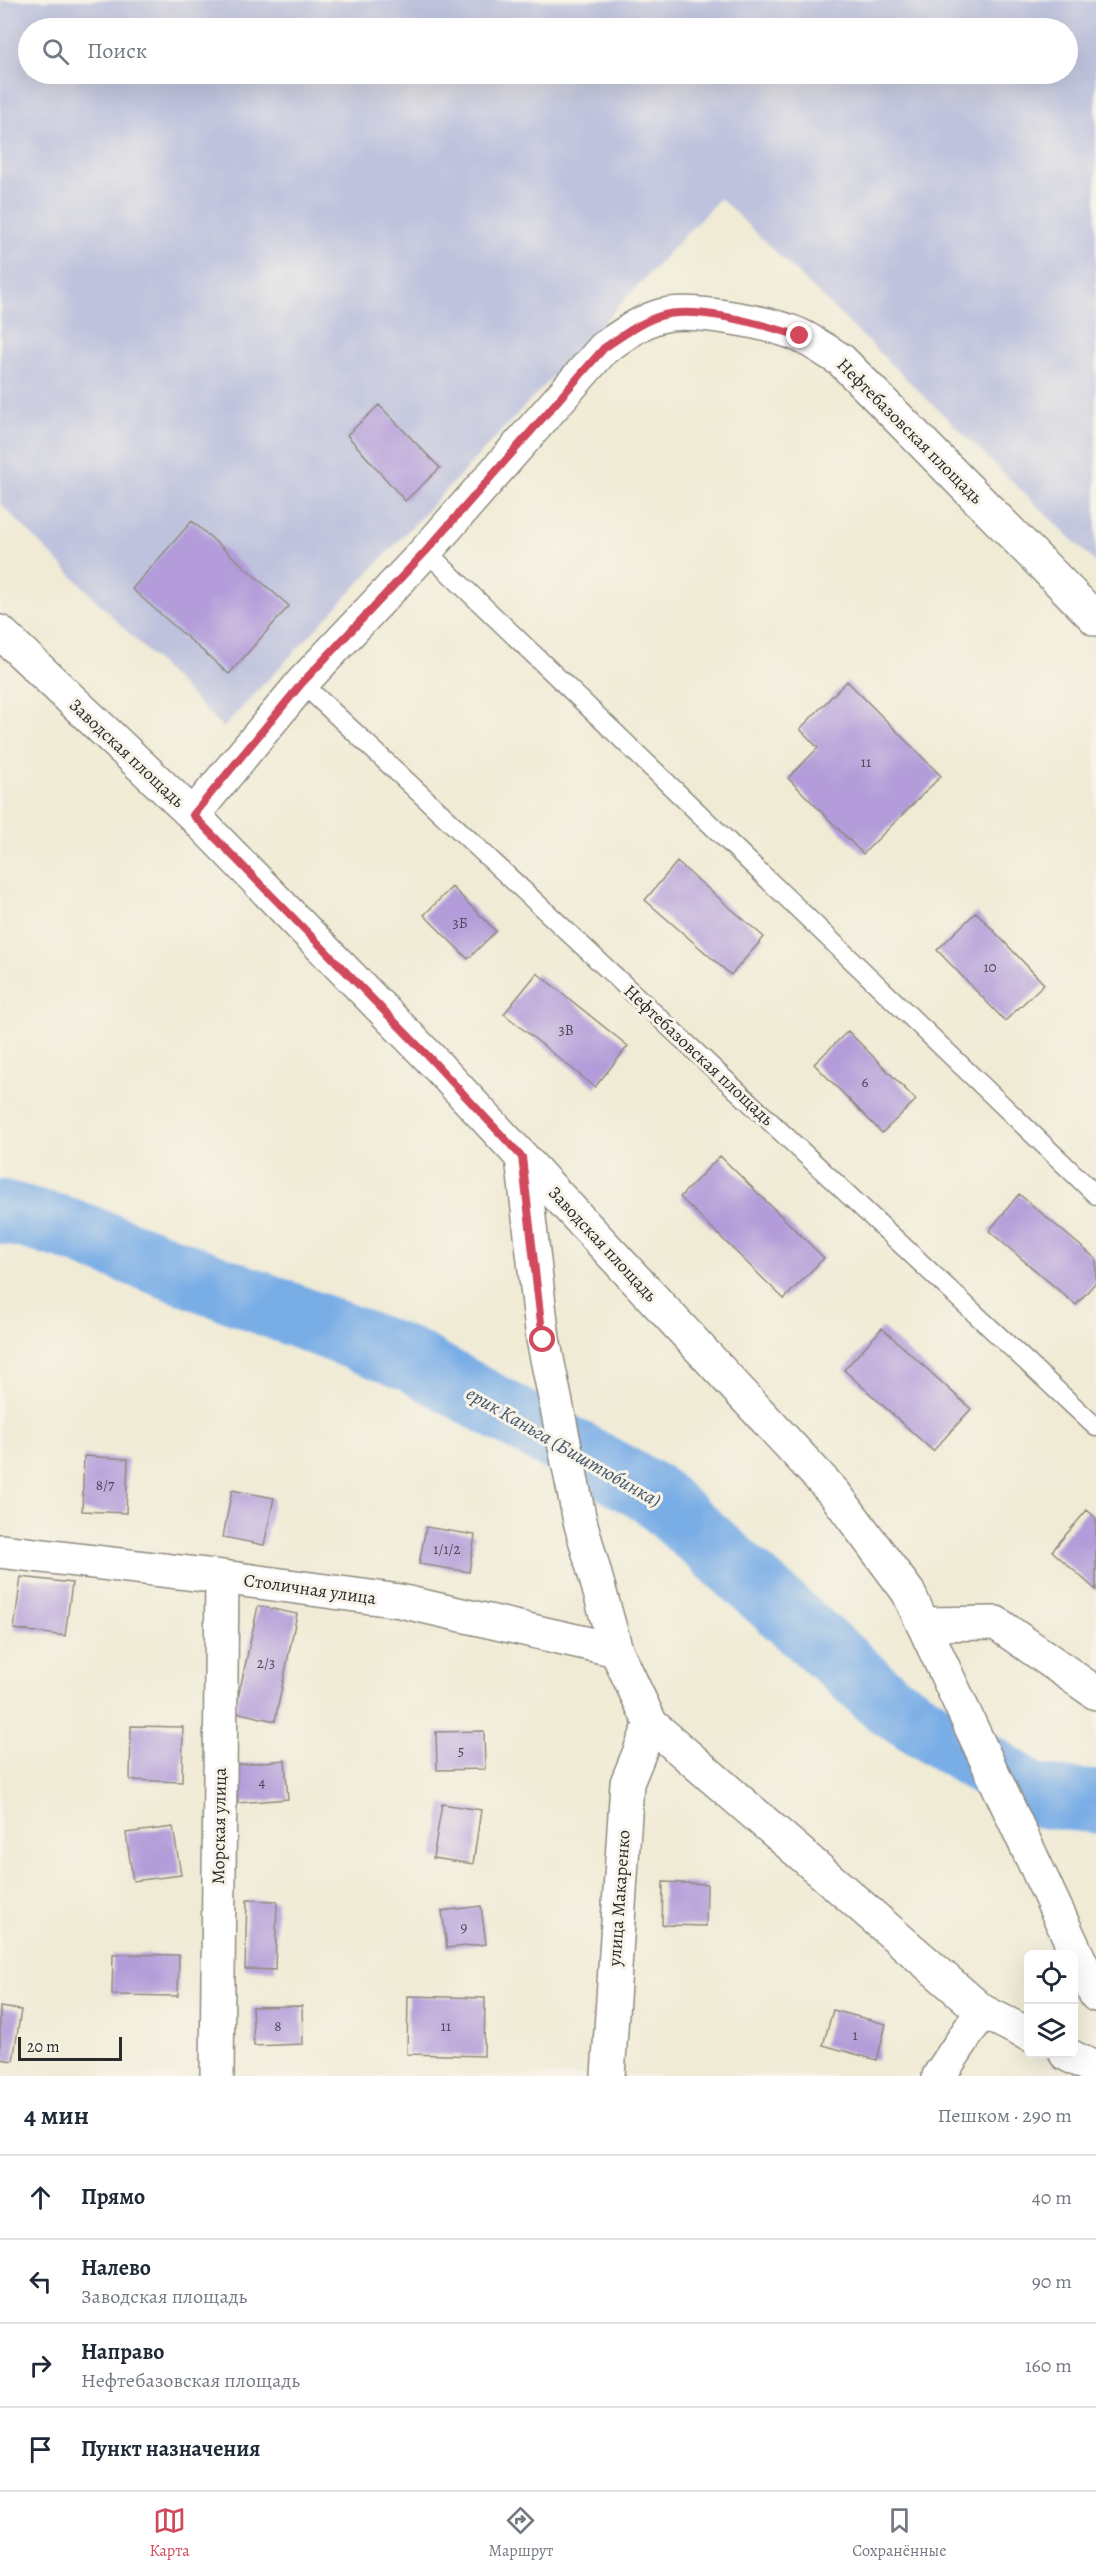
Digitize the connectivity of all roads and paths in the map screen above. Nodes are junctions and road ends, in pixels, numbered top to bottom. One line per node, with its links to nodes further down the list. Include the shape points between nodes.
1 (426, 551): 2 (street, Нефтебазовская площадь, via 604,348 640,324 681,312 748,321 800,336 841,360); 4 (street, Нефтебазовская площадь); 7 (lane)
2 (1096, 619)
3 (2, 636): 5 (street, Заводская площадь)
4 (302, 683): 5 (street, Нефтебазовская площадь); 8 (lane, Нефтебазовская площадь)
5 (193, 815): 6 (street, Заводская площадь)
6 (522, 1157): 11 (street, Заводская площадь, via 836,1494 908,1592); 12 (street, via 543,1340 580,1521)
7 (1096, 1195)
8 (1096, 1427)
9 (0, 1551): 10 (street, Столичная улица)
10 (222, 1577): 12 (street, Столичная улица, via 400,1601); 20 (street, Морская улица)
11 (923, 1624): 13 (street, via 996,1623); 15 (street, Заводская площадь, via 1072,1946)
12 (616, 1650): 14 (street)
13 (1096, 1693)
14 (651, 1724): 16 (street); 21 (street, улица Макаренко, via 627,1783)
15 (1093, 1982)
16 (982, 2011): 17 (street); 22 (street)
17 (1024, 2032)
18 (1074, 2058): 19 (street)
19 (1096, 2069)
20 (217, 2076)
21 (608, 2076)
22 (939, 2076)

